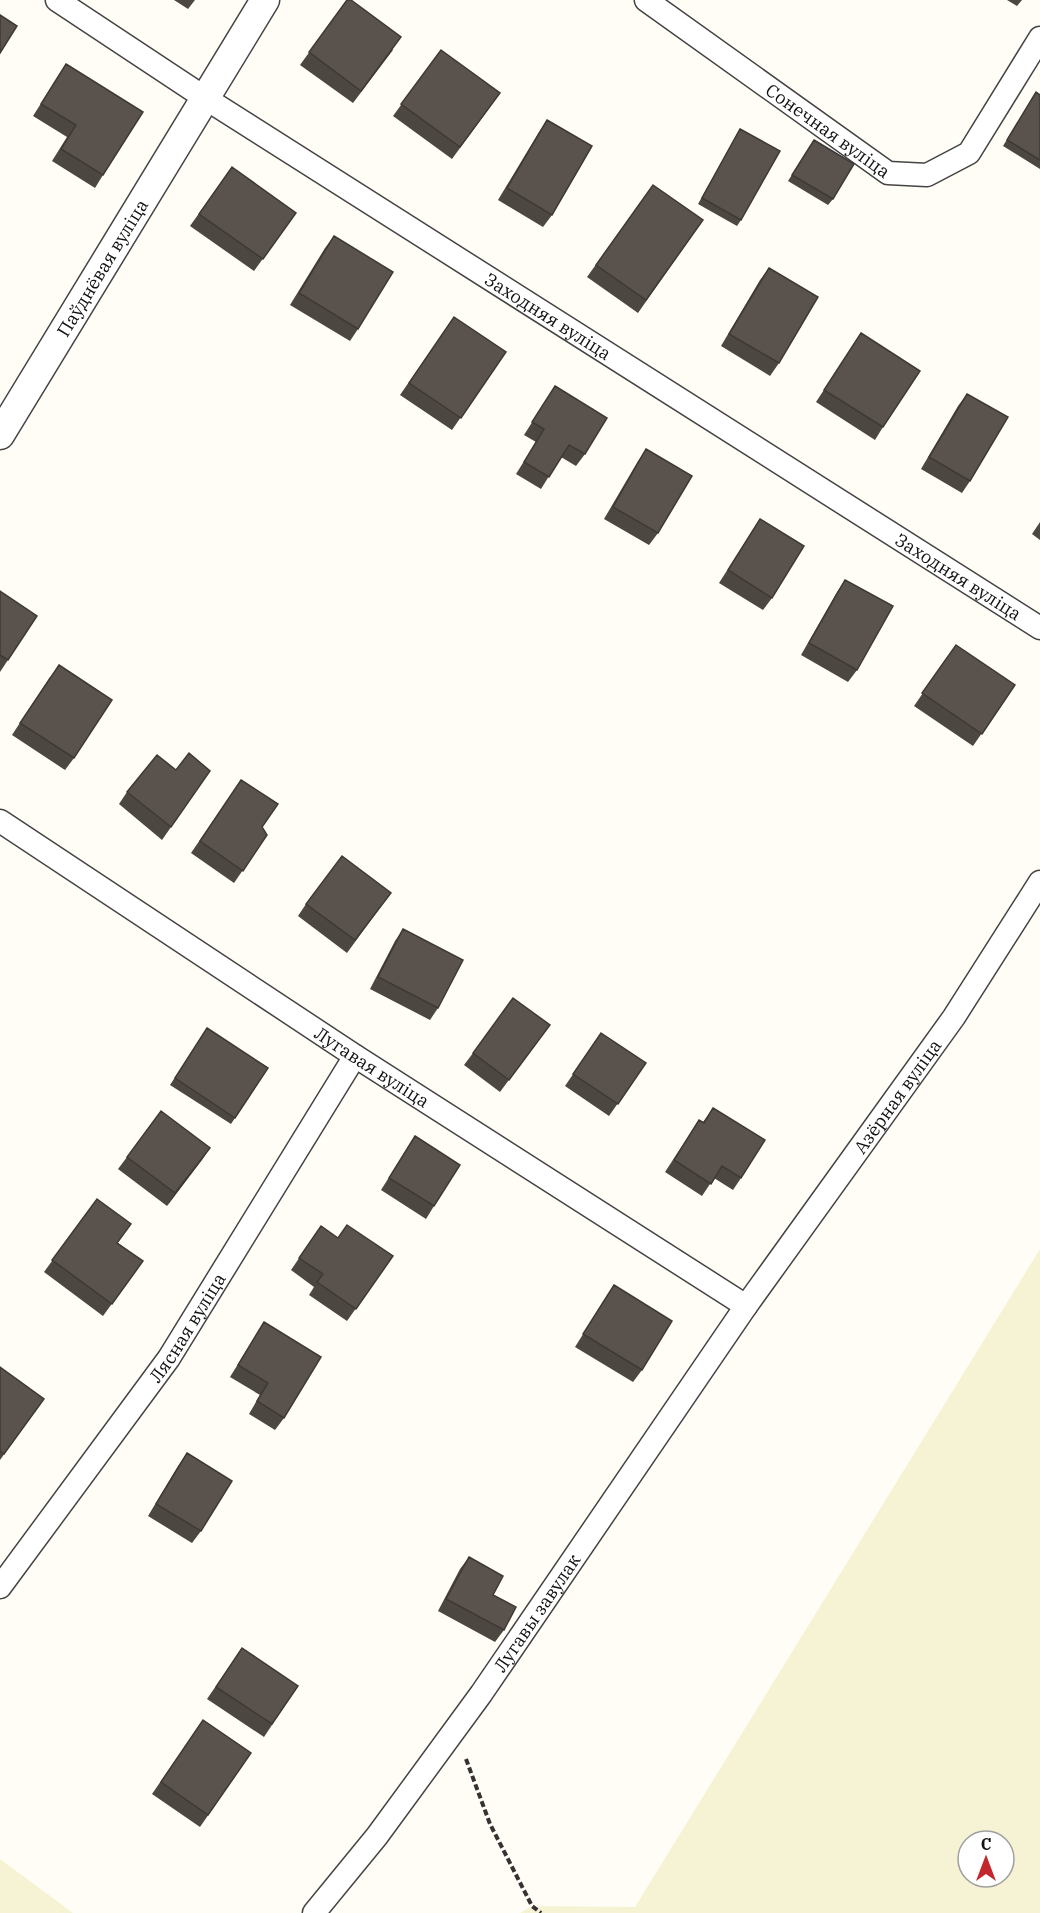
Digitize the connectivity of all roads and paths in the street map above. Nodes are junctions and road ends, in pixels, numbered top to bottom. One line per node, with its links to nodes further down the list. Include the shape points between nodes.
1 (57, 0): 5 (street, Заходняя вуліца)
2 (265, 0): 5 (street, Паўднёвая вуліца)
3 (646, 0): 4 (street, Сонечная вуліца, via 888,173 927,175 969,153)
4 (1040, 38)
5 (205, 98): 6 (street, Паўднёвая вуліца); 7 (street, Заходняя вуліца)
6 (0, 435)
7 (1040, 628)
8 (0, 821): 10 (street, Лугавая вуліца)
9 (1040, 882): 11 (street, Азёрная вуліца, via 954,1017)
10 (355, 1056): 11 (street, Лугавая вуліца); 12 (street, Лясная вуліца, via 169,1358)
11 (746, 1306): 13 (street, Лугавы завулак)
12 (0, 1587)
13 (455, 1730): 14 (street, Лугавы завулак); 15 (path, via 490,1824 532,1906)
14 (314, 1913)
15 (541, 1913)

